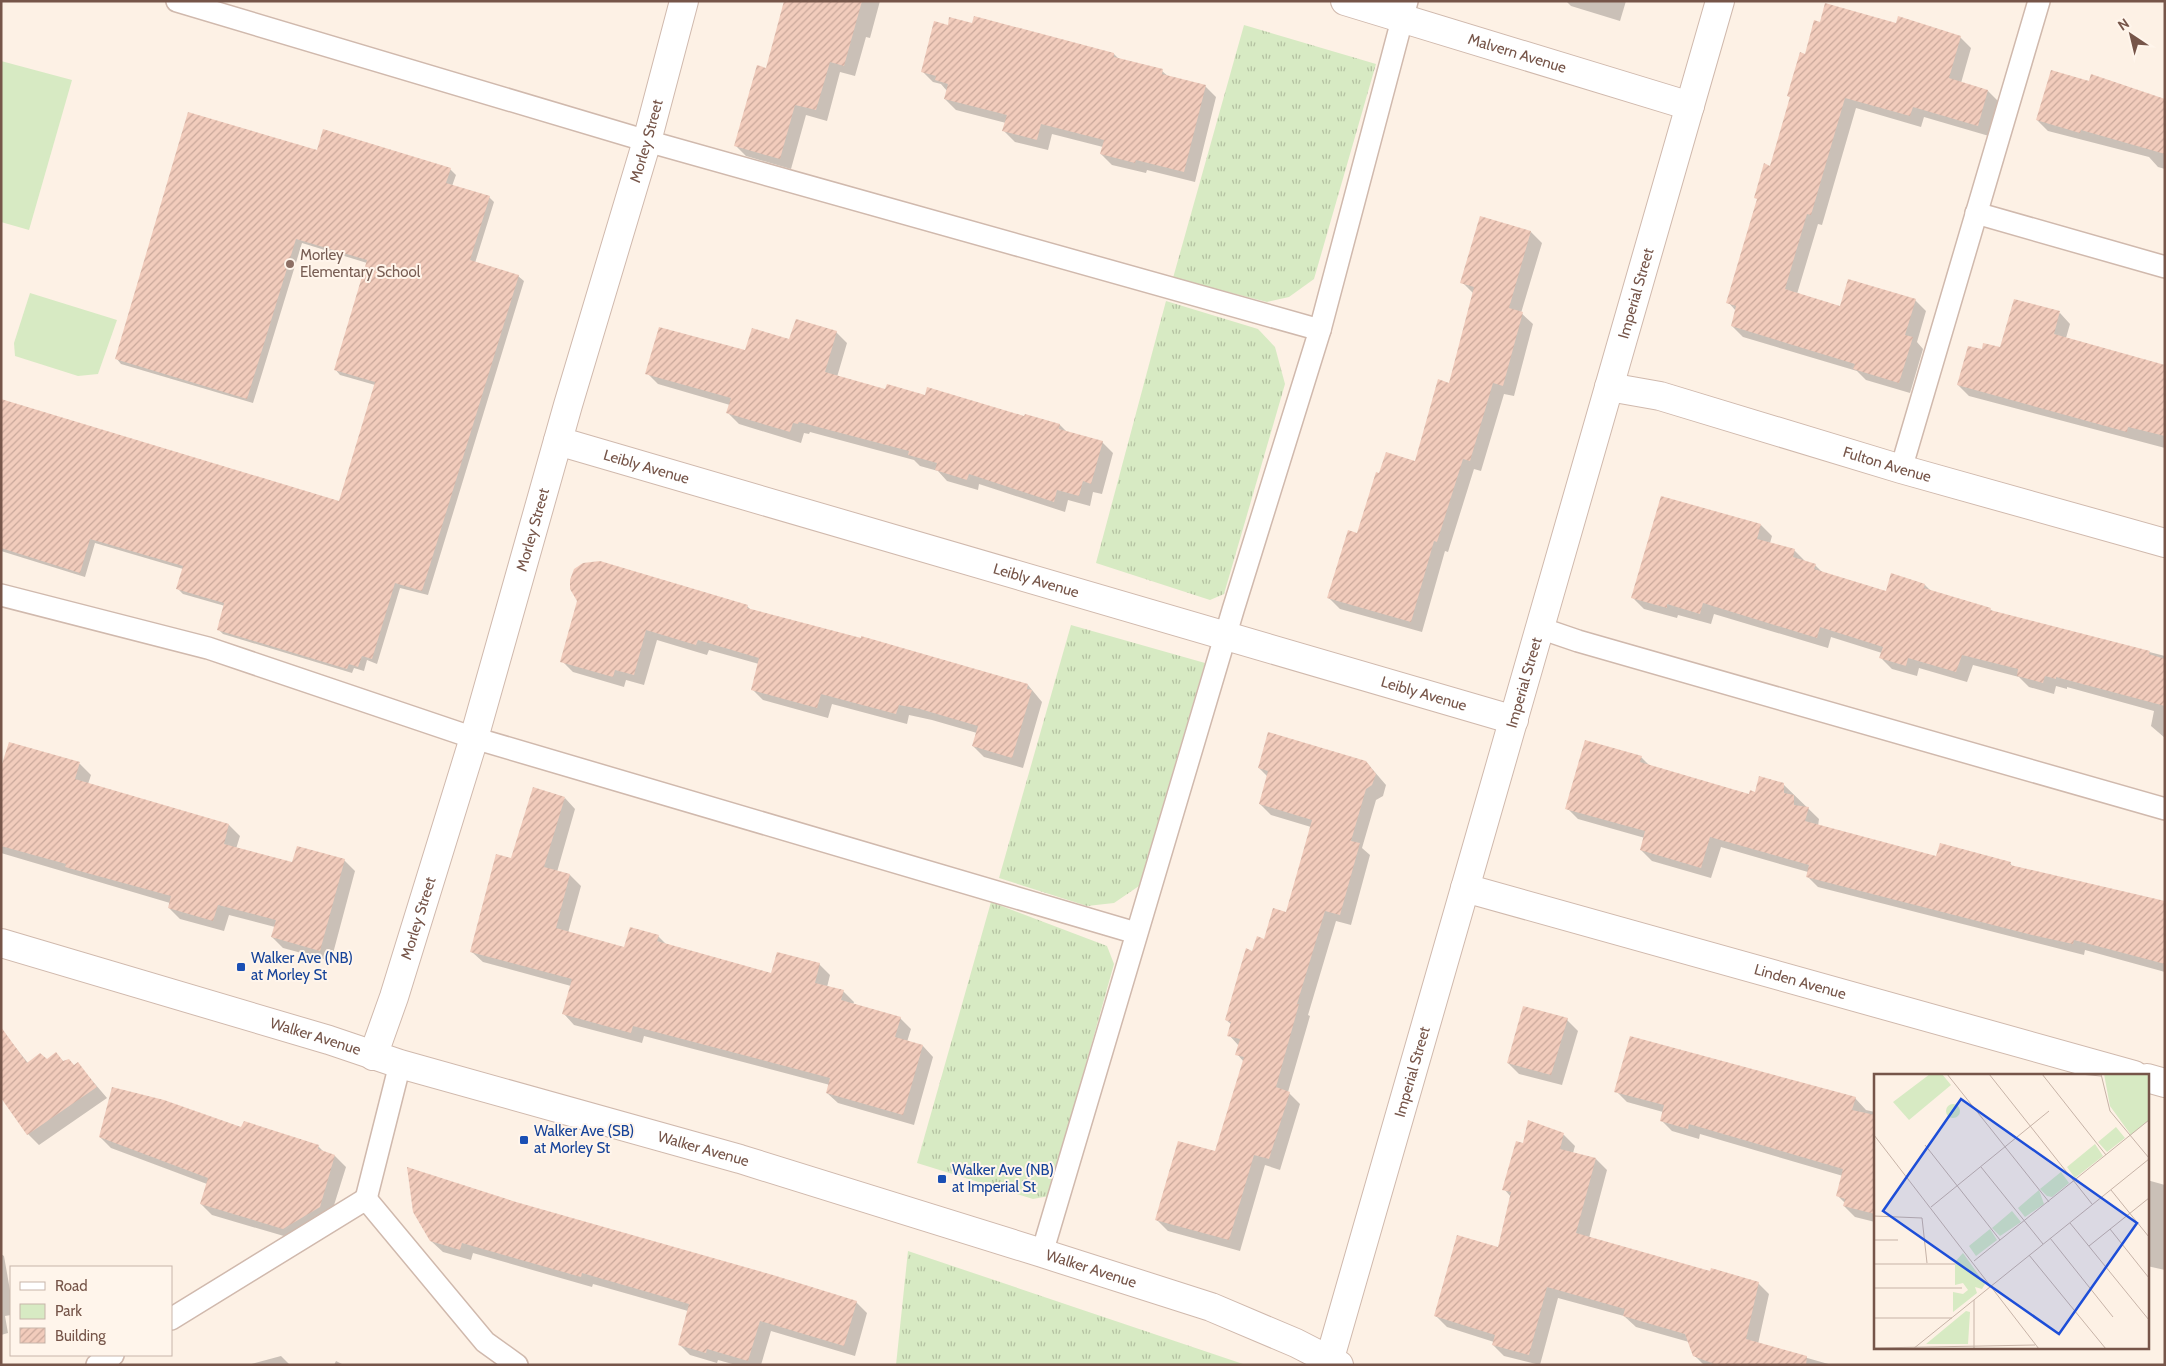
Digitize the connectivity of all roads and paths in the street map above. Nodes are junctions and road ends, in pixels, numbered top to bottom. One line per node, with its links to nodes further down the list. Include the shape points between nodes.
1 (177, 1): 8 (lane)
2 (684, 1): 8 (street, Morley Street)
3 (1345, 1): 6 (street, Malvern Avenue)
4 (1720, 1): 7 (street, Imperial Street)
5 (2039, 1): 9 (lane)
6 (1405, 9): 7 (street, Malvern Avenue); 11 (lane)
7 (1690, 106): 12 (street, Imperial Street)
8 (647, 141): 11 (lane); 13 (street, Morley Street)
9 (1976, 213): 10 (lane); 14 (lane)
10 (2165, 267)
11 (1320, 330): 18 (lane)
12 (1610, 387): 14 (street, Fulton Avenue, via 1660,396); 17 (street, Imperial Street)
13 (558, 441): 18 (street, Leibly Avenue); 20 (street, Morley Street)
14 (1901, 469): 15 (street, Fulton Avenue)
15 (2165, 543)
16 (1, 595): 20 (lane, via 208,648)
17 (1540, 628): 19 (street, Imperial Street); 21 (lane)
18 (1225, 636): 19 (street, Leibly Avenue); 23 (lane)
19 (1514, 720): 22 (street, Imperial Street)
20 (474, 738): 23 (lane); 25 (street, Morley Street)
21 (2165, 809)
22 (1465, 888): 27 (street, Linden Avenue); 34 (street, Imperial Street)
23 (1136, 933): 31 (lane)
24 (1, 943): 25 (street, Walker Avenue, via 329,1040)
25 (373, 1056): 26 (street, Walker Avenue)
26 (400, 1064): 30 (lane); 31 (street, Walker Avenue, via 740,1159)
27 (2130, 1074)
28 (2148, 1078): 29 (street)
29 (2165, 1083)
30 (366, 1200): 32 (lane); 36 (lane, via 485,1342)
31 (1042, 1253): 34 (street, Walker Avenue, via 1211,1307 1296,1343)
32 (172, 1318)
33 (111, 1356): 35 (lane)
34 (1332, 1363)
35 (97, 1365)
36 (517, 1365)

